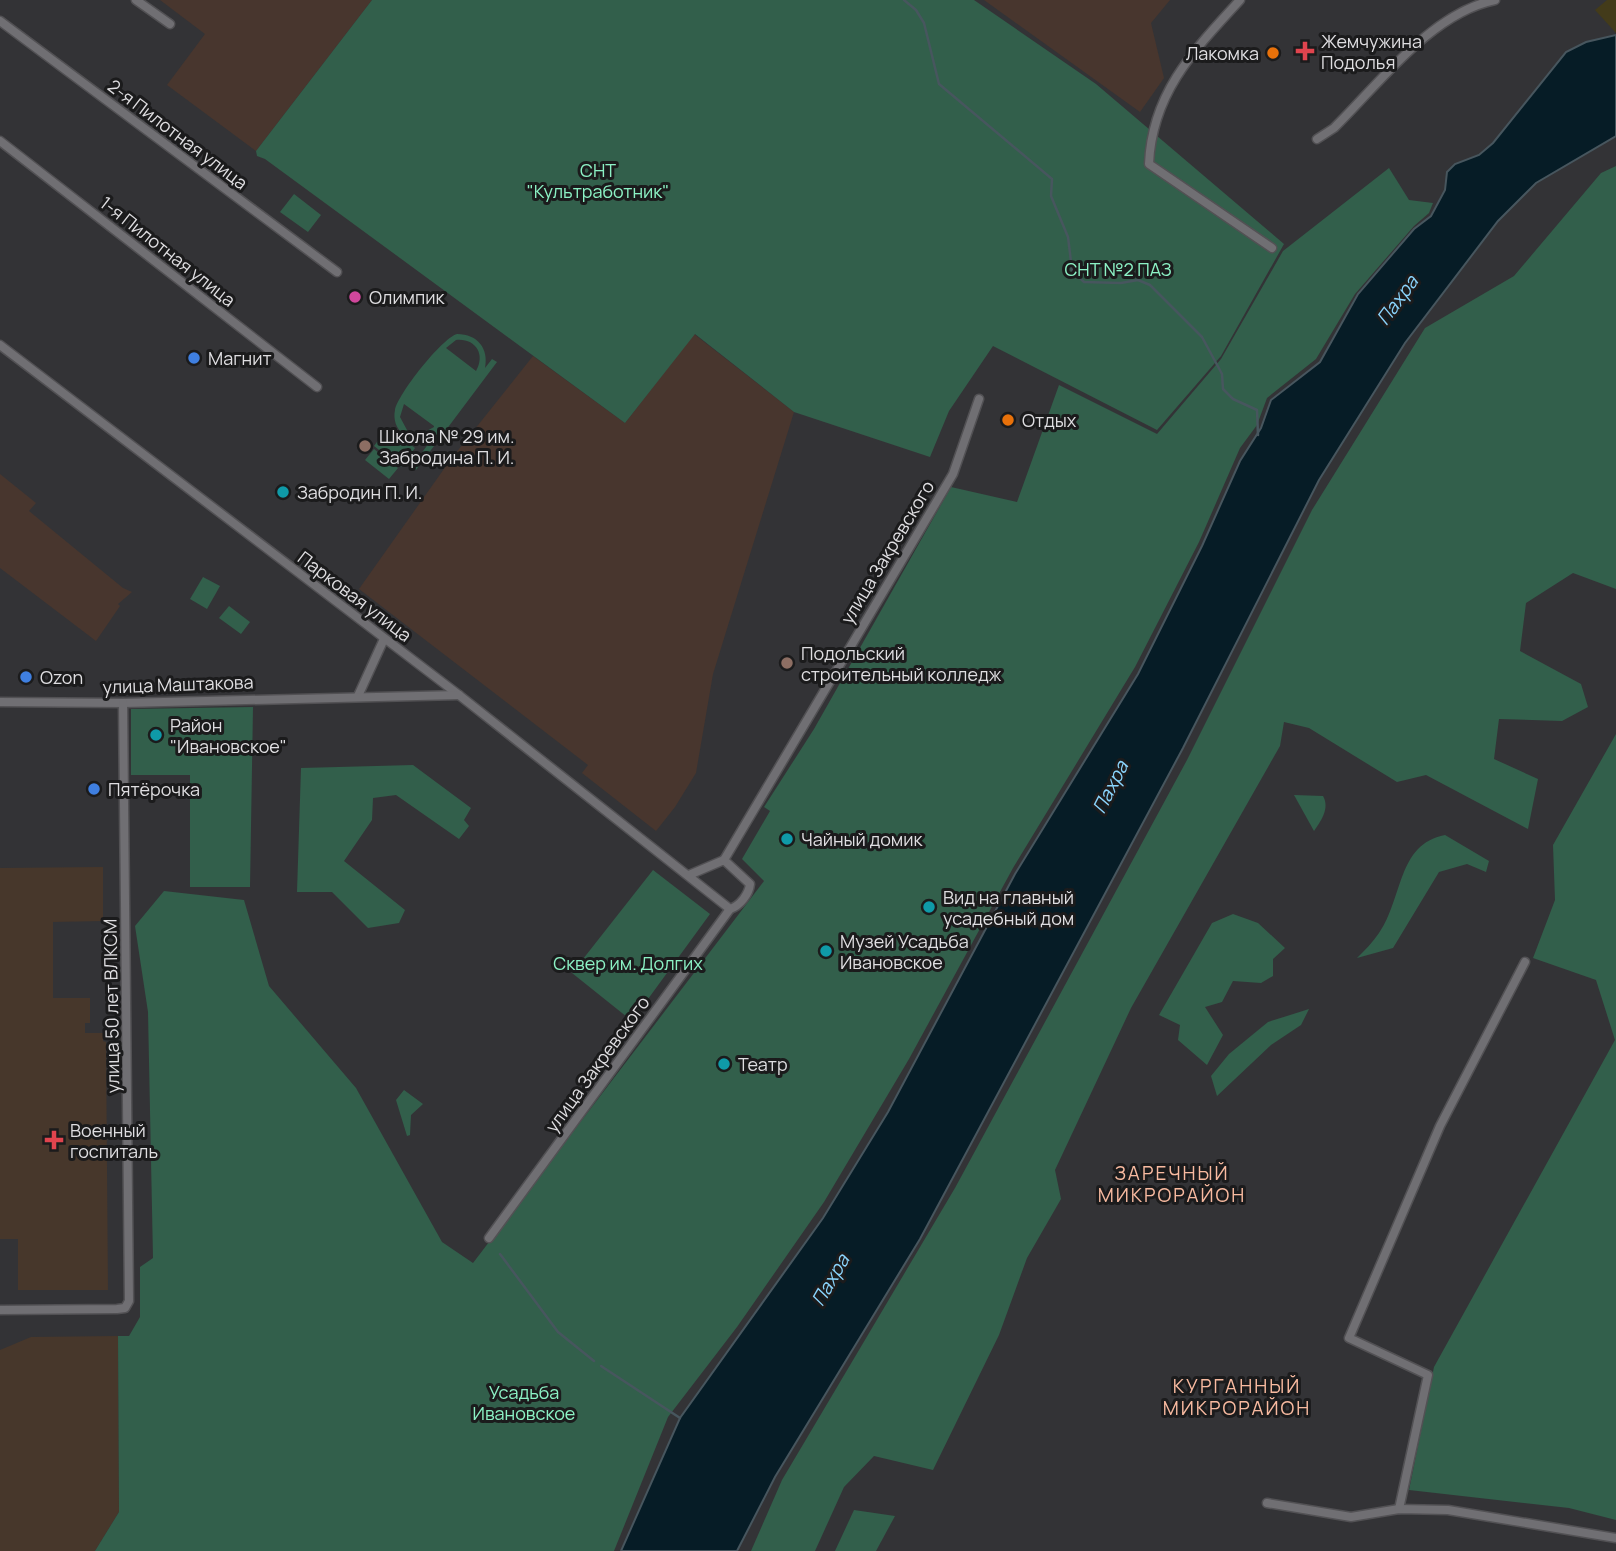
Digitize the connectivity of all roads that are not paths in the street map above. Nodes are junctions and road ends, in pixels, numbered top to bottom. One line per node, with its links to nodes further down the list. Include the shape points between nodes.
1 (136, 0): 5 (street)
2 (1240, 0): 8 (street, via 1173,79 1150,143 1149,164)
3 (1495, 0): 6 (street, via 1446,19 1335,128)
4 (0, 21): 9 (street, 2-я Пилотная улица)
5 (170, 24)
6 (1317, 139)
7 (0, 141): 11 (street, 1-я Пилотная улица)
8 (1272, 248)
9 (337, 272)
10 (0, 345): 13 (street, Парковая улица)
11 (317, 387)
12 (979, 399): 18 (street, улица Закревского, via 953,474)
13 (384, 639): 14 (street); 15 (street, Парковая улица)
14 (358, 695): 15 (street, улица Маштакова); 17 (street, улица Маштакова)
15 (459, 695): 19 (street, Парковая улица)
16 (0, 702): 17 (street, улица Маштакова)
17 (123, 703): 23 (street, улица 50 лет ВЛКСМ, via 129,1301 125,1308 117,1309)
18 (724, 860): 19 (street); 20 (street, via 750,884)
19 (689, 875): 20 (street, Парковая улица)
20 (730, 909): 22 (street, улица Закревского)
21 (1525, 962): 25 (street, via 1440,1126 1349,1339 1428,1375)
22 (489, 1238)
23 (0, 1310)
24 (1267, 1503): 25 (street, via 1351,1517)
25 (1399, 1509): 26 (street, via 1482,1514)
26 (1616, 1538)

